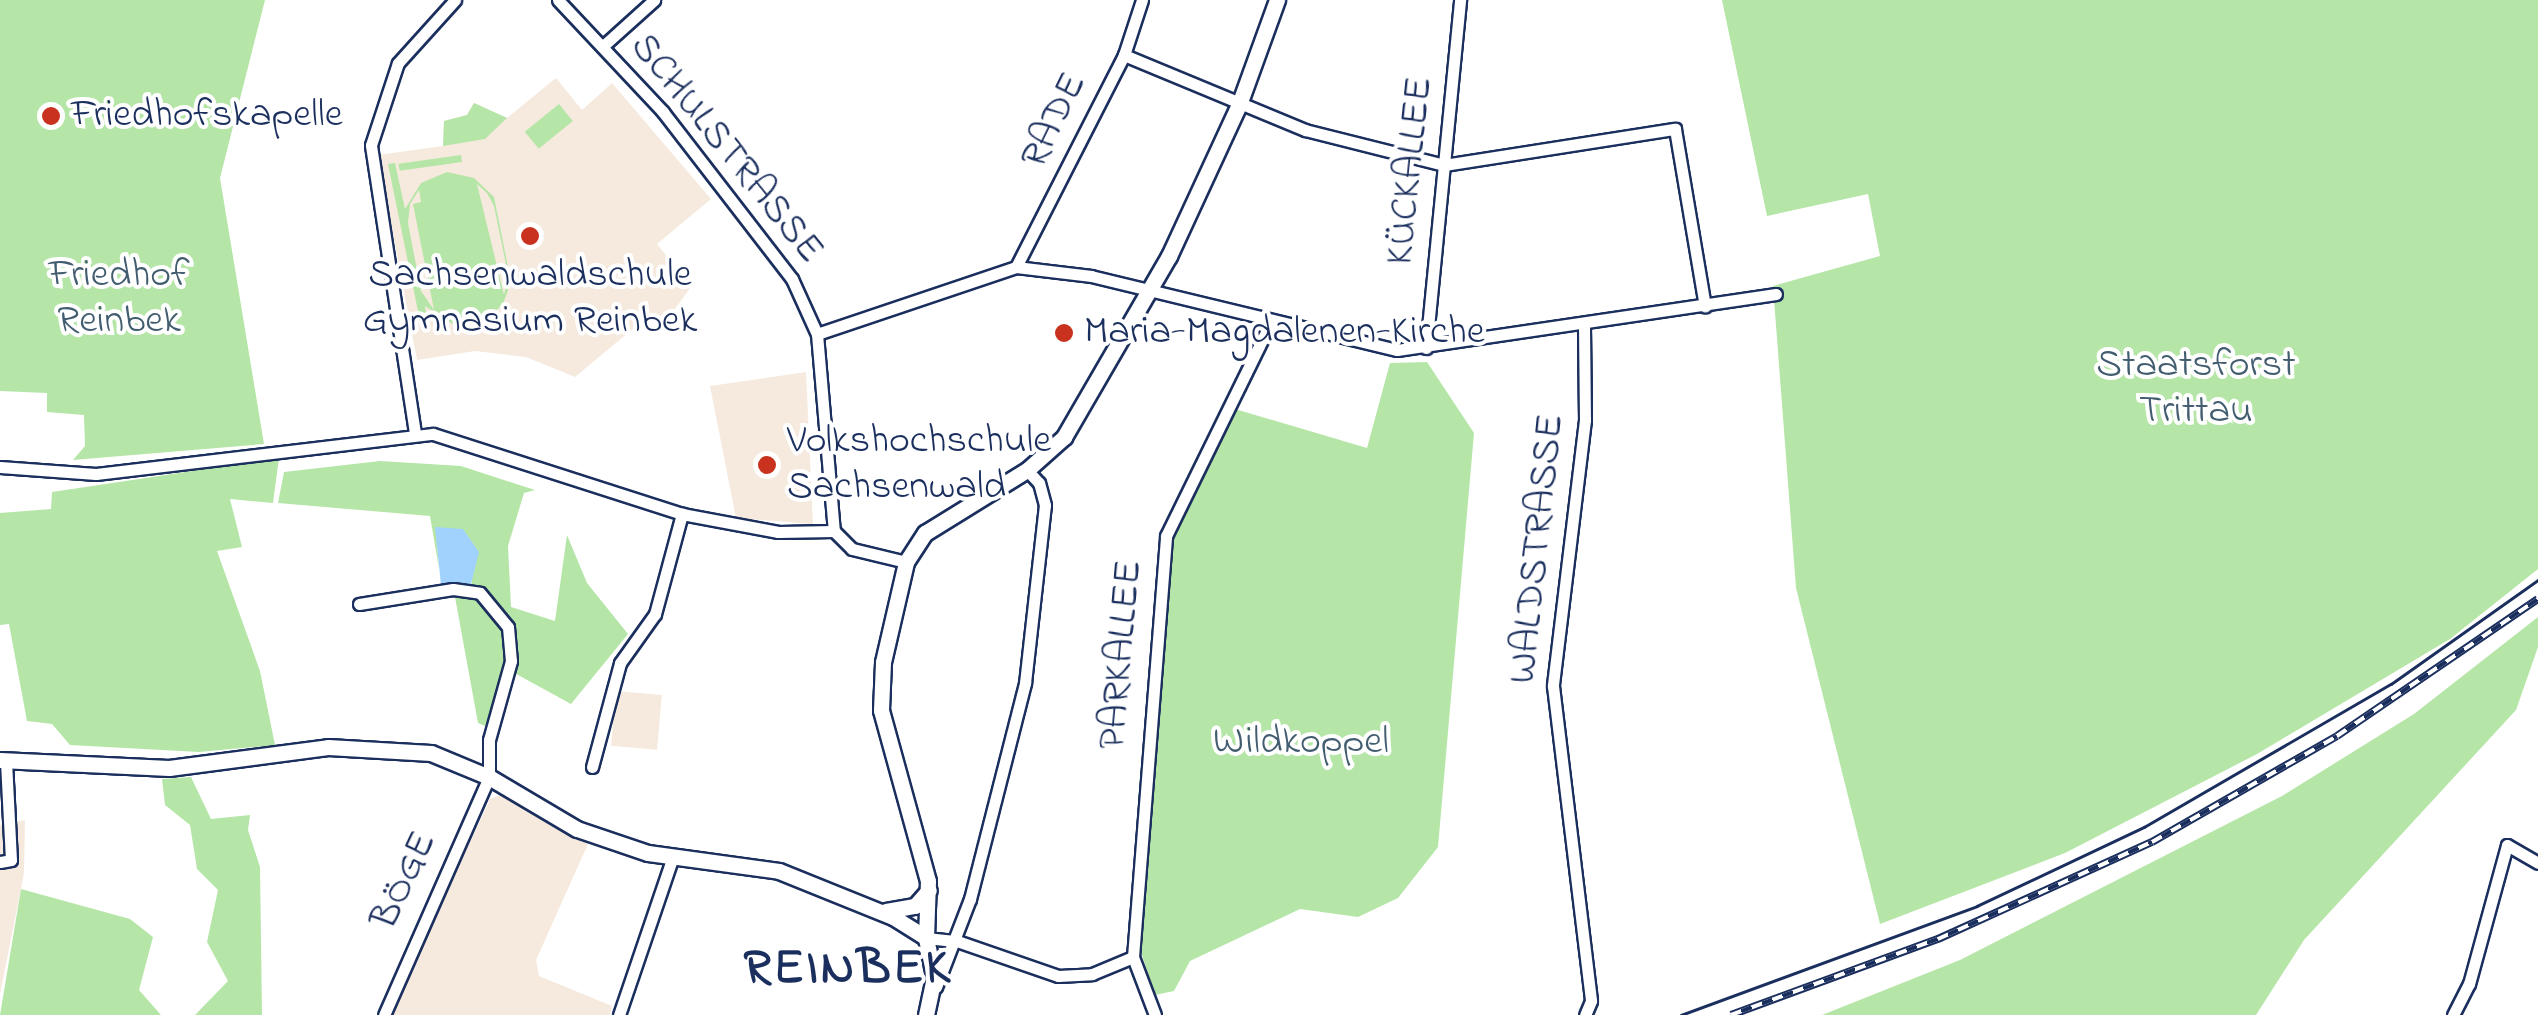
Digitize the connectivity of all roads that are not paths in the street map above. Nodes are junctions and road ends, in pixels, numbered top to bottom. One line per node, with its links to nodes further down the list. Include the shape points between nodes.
1 (455, 0): 19 (street, via 398,63 371,145)
2 (558, 0): 7 (street, SCHULSTRASSE)
3 (654, 0): 7 (street)
4 (1142, 0): 8 (street, RADE)
5 (1277, 0): 9 (main road)
6 (1460, 0): 10 (street, KÜCKALLEE)
7 (603, 46): 17 (street, SCHULSTRASSE, via 780,262)
8 (1124, 54): 9 (street); 11 (street, RADE)
9 (1240, 102): 10 (street, via 1353,145); 12 (main road)
10 (1444, 165): 14 (street, via 1675,129); 18 (street, KÜCKALLEE)
11 (1016, 267): 12 (street, via 1090,276); 17 (street)
12 (1149, 294): 15 (street); 21 (main road, via 1064,437)
13 (1776, 294): 14 (street)
14 (1705, 306): 16 (street)
15 (1271, 322): 18 (street, via 1397,350); 37 (street, PARKALLEE, via 1166,536)
16 (1584, 326): 18 (street); 43 (street, WALDSTRASSE, via 1584,435 1554,686 1591,1001)
17 (817, 334): 23 (street, SCHULSTRASSE)
18 (1426, 348)
19 (416, 433): 20 (street, via 96,474); 22 (street, via 451,437)
20 (0, 466)
21 (1027, 470): 24 (main road, via 925,534); 36 (street, via 1039,483 1044,505 1035,620 1014,746)
22 (682, 514): 23 (street, via 778,532); 27 (street, via 655,614 620,663)
23 (834, 531): 24 (street, via 852,549)
24 (906, 562): 32 (main road, via 881,696)
25 (358, 604): 28 (street, BÖGE, via 462,589 487,597 502,616 511,661 489,740)
26 (3, 760): 28 (main road, via 169,768 371,746 432,752); 30 (street)
27 (592, 767)
28 (489, 776): 29 (main road, via 577,829); 39 (street, BÖGE)
29 (674, 856): 33 (main road, via 778,871); 40 (street)
30 (5, 861)
31 (2538, 863): 44 (street, via 2507,845 2470,984)
32 (929, 890): 33 (main road, via 914,906); 34 (main road)
33 (885, 914): 34 (main road, via 917,921); 35 (main road)
34 (926, 915): 35 (main road)
35 (926, 938): 36 (street); 38 (main road, via 934,963)
36 (957, 941): 37 (street, via 1058,976 1092,974); 38 (street)
37 (1134, 958): 42 (street, PARKALLEE)
38 (932, 996): 41 (main road)
39 (384, 1015)
40 (618, 1015)
41 (926, 1015)
42 (1154, 1015)
43 (1585, 1015)
44 (2452, 1015)

